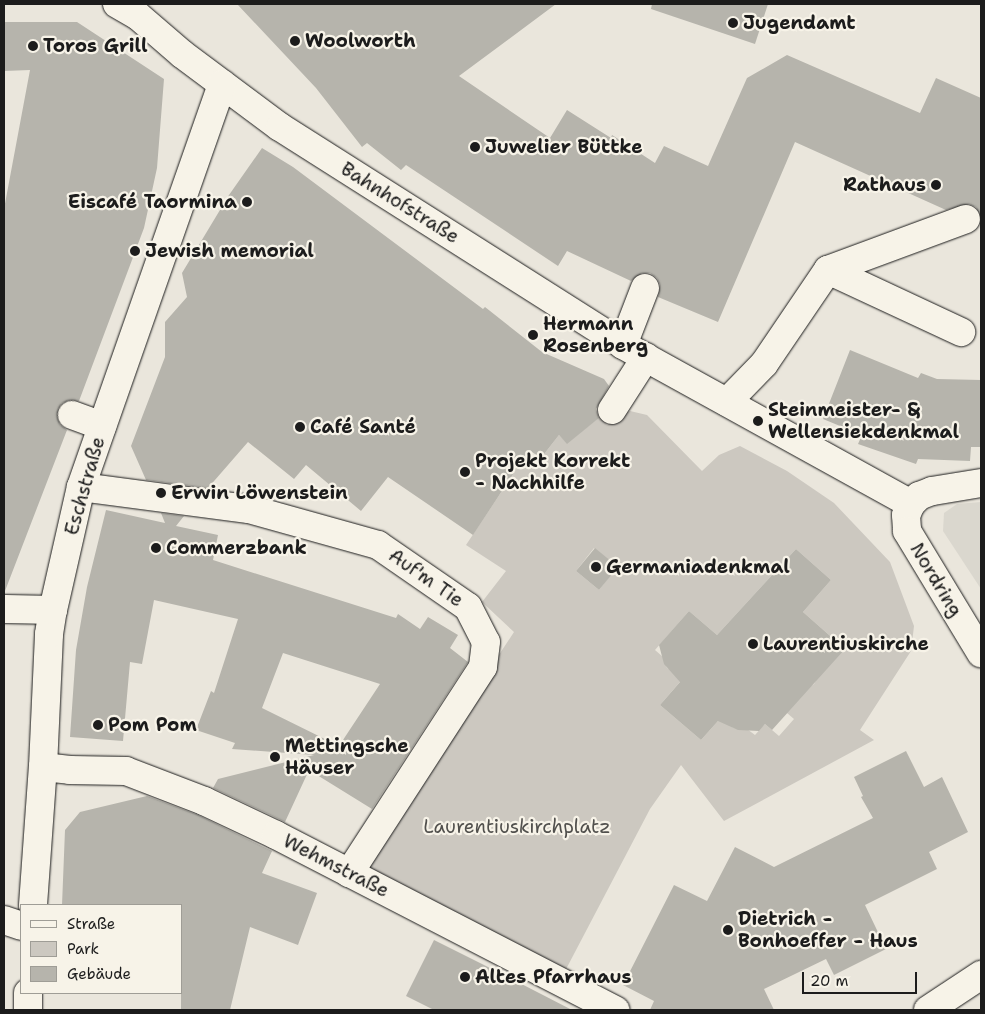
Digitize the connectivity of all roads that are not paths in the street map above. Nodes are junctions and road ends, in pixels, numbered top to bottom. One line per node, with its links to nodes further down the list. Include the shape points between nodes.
1 (117, 4): 2 (street, Bahnhofstraße, via 138,16)
2 (222, 84): 7 (street, Bahnhofstraße, via 280,127); 11 (street, Eschstraße)
3 (966, 218): 4 (street)
4 (828, 270): 6 (street); 8 (street, via 764,364)
5 (645, 288): 7 (street)
6 (961, 332)
7 (634, 351): 8 (street, Bahnhofstraße); 9 (street)
8 (727, 402): 14 (street, Bahnhofstraße)
9 (612, 410)
10 (72, 415): 11 (street)
11 (102, 426): 13 (street, Eschstraße)
12 (981, 483): 14 (street, via 932,491 919,496)
13 (81, 488): 16 (street, Eschstraße); 19 (street, Auf'm Tie, via 248,509 378,545 468,607 486,642 483,667)
14 (911, 504): 17 (street, Nordring, via 906,515 907,531)
15 (4, 609): 16 (street)
16 (53, 610): 18 (street, Eschstraße, via 48,634)
17 (981, 653)
18 (43, 767): 19 (street, Wehmstraße, via 126,771 204,801); 20 (street, Eschstraße)
19 (349, 873): 26 (street, Wehmstraße)
20 (33, 904)
21 (4, 920): 22 (street)
22 (20, 926)
23 (981, 975): 27 (street)
24 (28, 994): 25 (street)
25 (28, 1010)
26 (615, 1010)
27 (928, 1010)

